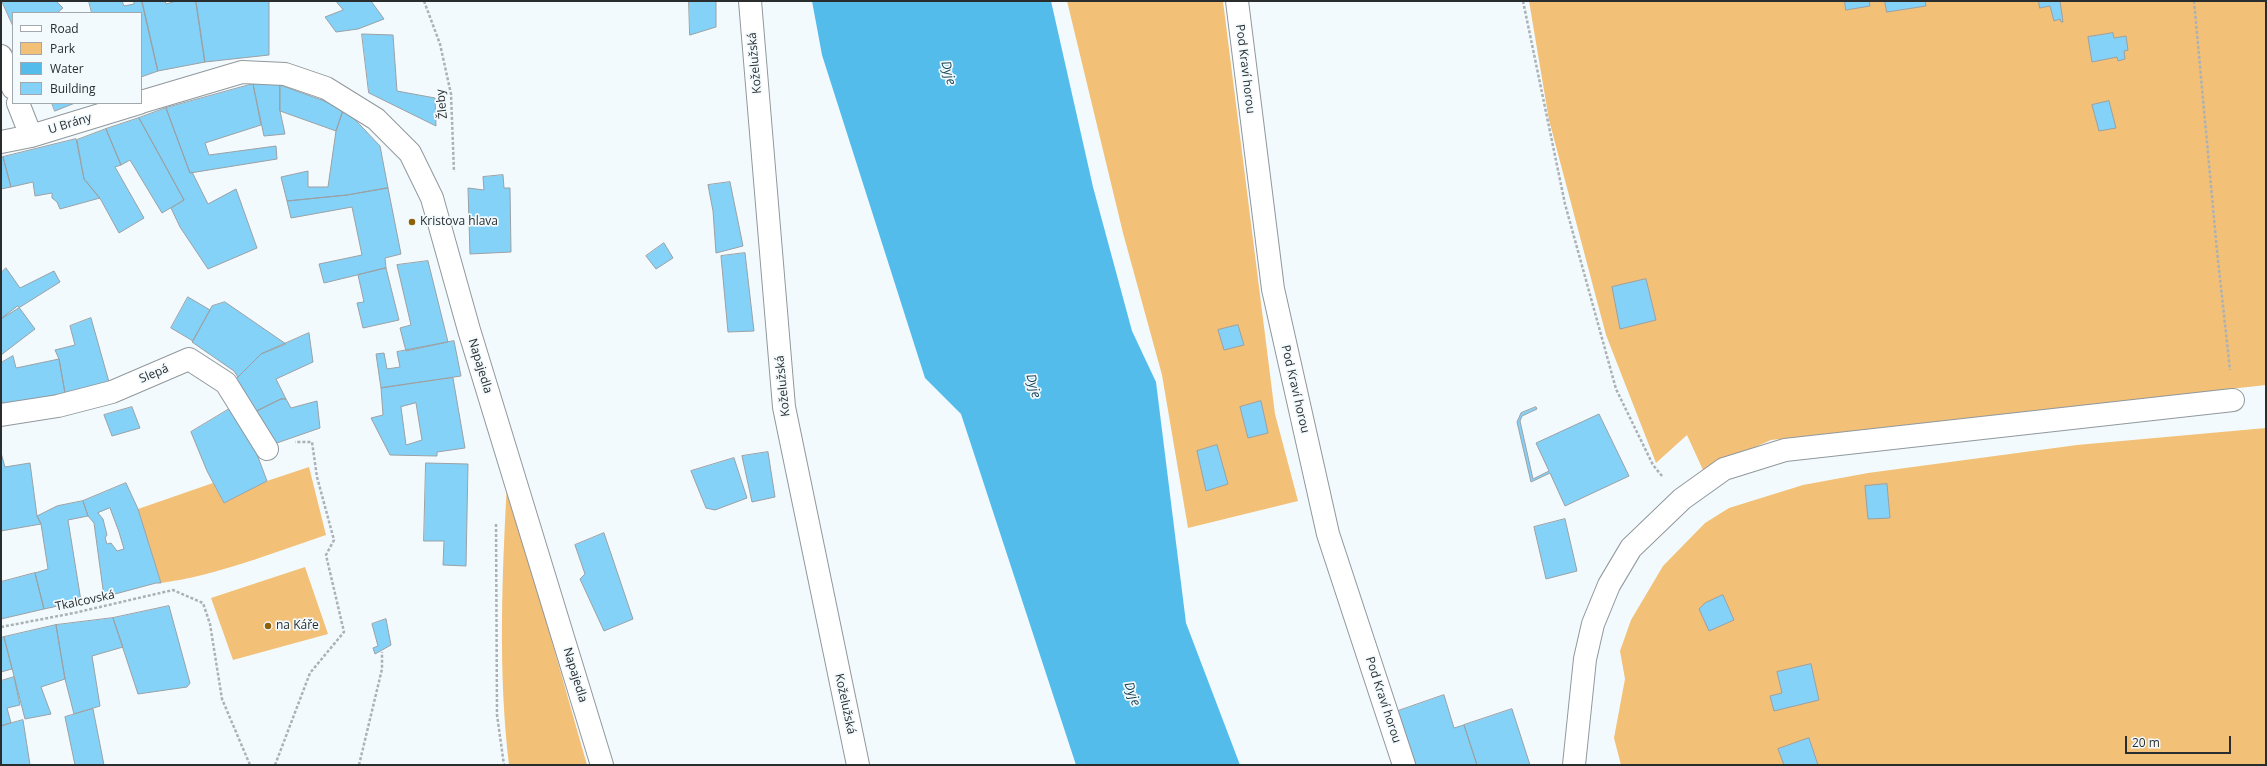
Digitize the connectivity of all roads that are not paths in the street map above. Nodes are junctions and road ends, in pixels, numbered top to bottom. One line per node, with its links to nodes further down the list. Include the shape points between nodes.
1 (750, 1): 15 (street, Koželužská, via 784,407)
2 (1237, 1): 16 (street, Pod Kraví horou, via 1273,289 1328,534)
3 (1, 56): 5 (street)
4 (242, 72): 6 (street, U Brány); 14 (street, Napajedla, via 285,74 326,88 376,119 410,153 432,198 469,330)
5 (12, 85)
6 (142, 102)
7 (18, 104): 9 (street)
8 (137, 104): 9 (street, U Brány)
9 (31, 136): 10 (street, U Brány)
10 (1, 142)
11 (2233, 400): 17 (street, via 1785,450 1724,469 1682,499 1630,548 1609,585 1592,624 1585,659)
12 (1, 415): 13 (street, Slepá, via 58,406 112,392 189,359 226,383)
13 (267, 449)
14 (602, 765)
15 (858, 765)
16 (1404, 765)
17 (1574, 765)

